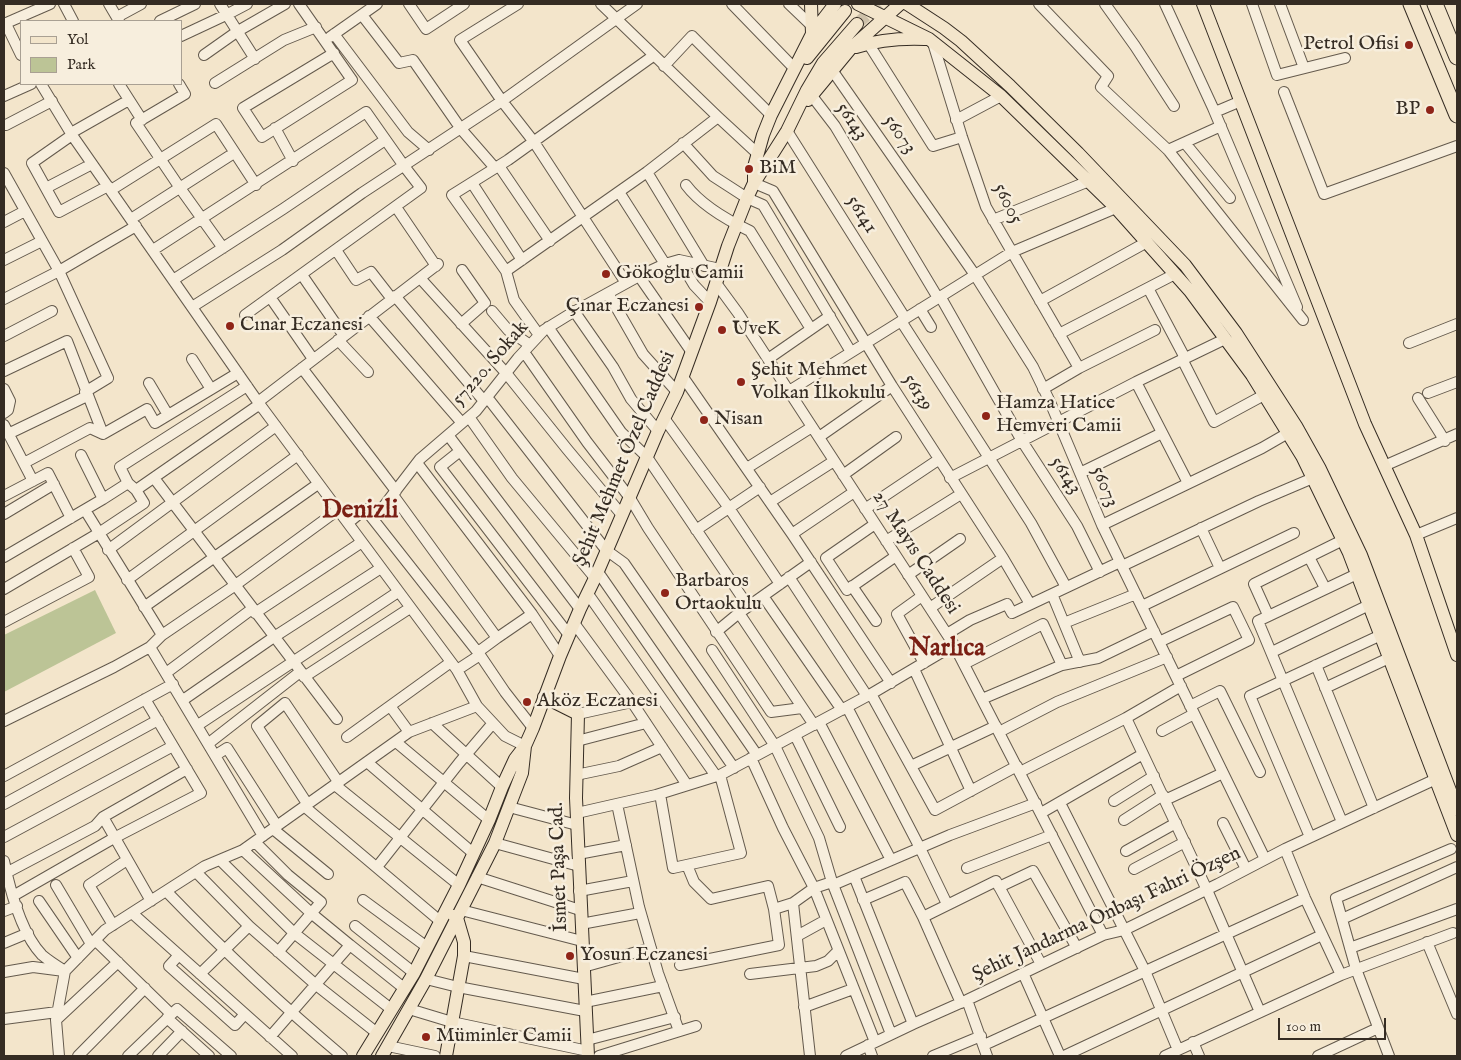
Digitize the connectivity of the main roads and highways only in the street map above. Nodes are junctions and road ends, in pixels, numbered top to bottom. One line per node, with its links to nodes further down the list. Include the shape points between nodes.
1 (811, 4): 14 (main road)
2 (858, 4): 11 (main road)
3 (900, 4): 11 (main road)
4 (907, 4): 13 (main road)
5 (1203, 4): 26 (main road, via 1365,424 1416,535)
6 (1411, 4): 22 (highway)
7 (1421, 4): 20 (highway)
8 (1435, 4): 18 (highway)
9 (1443, 4): 15 (highway)
10 (840, 8): 14 (main road); 19 (main road)
11 (886, 17): 16 (main road); 17 (main road)
12 (857, 24): 21 (main road, via 823,63)
13 (944, 28): 16 (main road); 29 (main road, via 1010,86 1185,265 1236,333 1296,426 1361,555)
14 (812, 30): 19 (main road)
15 (1457, 36)
16 (931, 41): 17 (main road, via 903,38); 30 (main road, via 1001,96 1116,208 1190,291 1264,395 1302,456 1343,540)
17 (851, 48): 21 (main road)
18 (1457, 57)
19 (782, 94): 23 (main road)
20 (1457, 96)
21 (796, 113): 24 (main road)
22 (1457, 115)
23 (763, 134): 24 (main road, via 774,142); 25 (main road, via 754,167)
24 (783, 136): 25 (main road)
25 (754, 183): 27 (main road, Şehit Mehmet Özel Caddesi, via 736,224 677,392)
26 (1457, 655)
27 (544, 697): 28 (main road, Şehit Mehmet Özel Caddesi); 35 (main road, İsmet Paşa Cad., via 578,714 578,860 585,1007)
28 (525, 746): 31 (main road, via 522,773 495,843); 32 (main road, via 515,759)
29 (1457, 809)
30 (1457, 835)
31 (459, 914): 32 (main road); 33 (main road)
32 (443, 915): 33 (main road); 36 (main road, via 405,989)
33 (456, 931): 34 (main road); 37 (main road, via 464,956)
34 (385, 1051)
35 (591, 1051)
36 (363, 1056)
37 (446, 1056)

